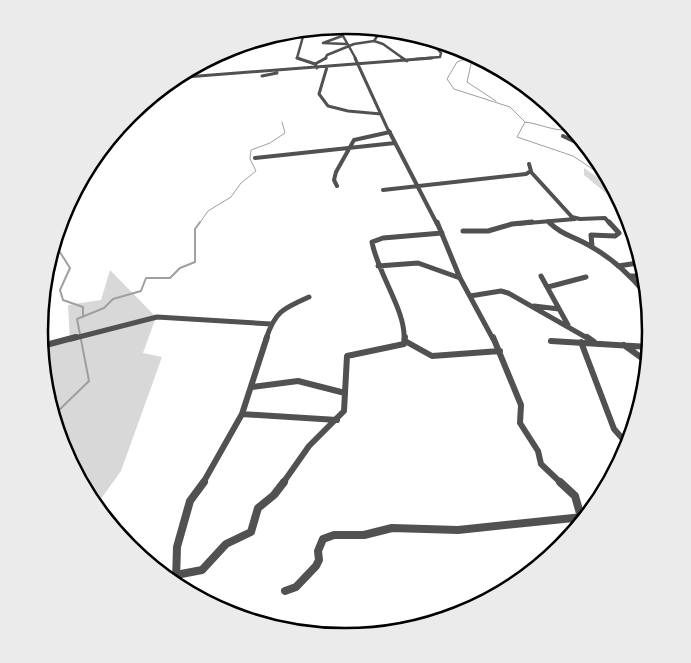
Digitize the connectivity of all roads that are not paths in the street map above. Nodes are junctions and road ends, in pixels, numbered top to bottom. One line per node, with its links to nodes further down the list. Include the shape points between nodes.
1 (378, 35): 4 (street)
2 (342, 36): 5 (street); 5 (street, via 323,44)
3 (303, 37): 10 (street, via 296,58)
4 (374, 41): 5 (street); 7 (street)
5 (347, 44): 10 (street); 11 (street)
6 (437, 49): 9 (street, via 440,57)
7 (394, 52): 8 (street); 9 (street)
8 (400, 61): 9 (street); 11 (street)
9 (407, 61)
10 (315, 64): 13 (street)
11 (359, 65): 12 (street); 17 (street)
12 (327, 67): 13 (street); 17 (street, via 319,94 328,106)
13 (318, 68): 14 (street)
14 (288, 70): 15 (street); 16 (street)
15 (262, 76)
16 (193, 77)
17 (381, 114): 18 (street)
18 (390, 132): 21 (street); 22 (street, via 358,137)
19 (563, 136): 20 (street)
20 (575, 142)
21 (394, 143): 22 (street); 27 (street)
22 (349, 148): 23 (street); 26 (street, via 335,174)
23 (255, 158)
24 (529, 164): 25 (street)
25 (531, 172): 27 (street); 29 (street)
26 (336, 186)
27 (419, 186): 28 (street); 32 (street)
28 (383, 190)
29 (574, 219): 30 (street); 33 (street, via 605,218 618,233 617,236 591,235)
30 (548, 221): 31 (street, via 512,224 488,231); 33 (street, via 560,234)
31 (463, 231)
32 (442, 232): 35 (street, via 373,241); 41 (street)
33 (592, 246): 36 (street)
34 (635, 263): 36 (street)
35 (378, 266): 41 (street, via 418,263); 50 (street)
36 (618, 266): 38 (street)
37 (541, 276): 43 (street)
38 (631, 276): 39 (street); 42 (street)
39 (638, 276)
40 (586, 277): 43 (street)
41 (460, 278): 44 (street)
42 (640, 287)
43 (548, 288): 47 (street)
44 (470, 296): 46 (street, via 501,291); 57 (street)
45 (309, 297): 48 (street, via 281,310)
46 (531, 306): 47 (street); 49 (street)
47 (559, 309): 49 (street)
48 (271, 324): 54 (street, via 157,317); 59 (street)
49 (568, 325): 53 (street)
50 (405, 341): 57 (street, via 432,356); 60 (street, via 397,347 347,356)
51 (552, 341): 52 (street)
52 (581, 342): 53 (street); 63 (street, via 614,429)
53 (594, 342): 55 (street)
54 (48, 344)
55 (622, 344): 56 (street); 58 (street)
56 (643, 346)
57 (500, 351): 64 (street, via 521,405 520,423 538,451 540,464 575,496)
58 (642, 358)
59 (252, 387): 60 (street, via 298,381); 61 (street)
60 (345, 393): 62 (street, via 346,407)
61 (242, 414): 62 (street); 66 (street, via 208,476 190,500 177,547)
62 (337, 420): 66 (street, via 315,439 274,494 258,508 251,532 226,544 202,570)
63 (623, 439)
64 (581, 514)
65 (578, 517): 67 (street, via 458,530 392,528 364,535 334,535 324,539 316,566 296,586)
66 (176, 577)
67 (285, 590)

